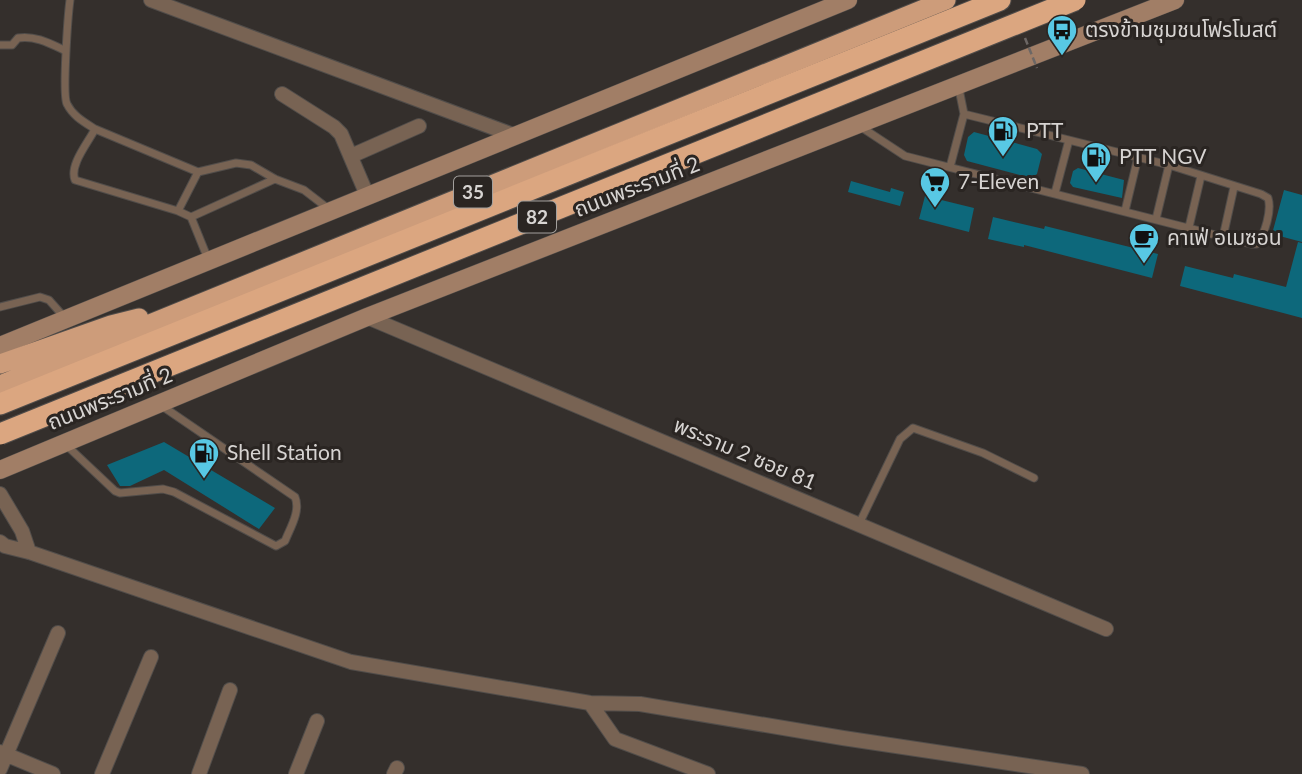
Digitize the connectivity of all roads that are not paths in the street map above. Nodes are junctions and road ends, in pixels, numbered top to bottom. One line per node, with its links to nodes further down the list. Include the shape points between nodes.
1 (70, 0): 11 (lane)
2 (151, 0): 18 (street)
3 (848, 0): 18 (main road, 35)
4 (946, 0): 39 (highway, 35)
5 (1000, 0): 45 (highway, 82)
6 (1074, 0): 47 (highway, 82, bridge)
7 (1165, 0): 9 (main road)
8 (1175, 0): 9 (main road, ถนนพระรามที่ 2)
9 (1130, 18): 12 (main road, ถนนพระรามที่ 2)
10 (0, 45): 11 (lane, via 28,37)
11 (66, 51): 17 (lane, via 65,102 75,116)
12 (958, 84): 14 (lane); 15 (main road, ถนนพระรามที่ 2)
13 (282, 94): 20 (street, via 334,127)
14 (964, 114): 19 (lane); 23 (lane)
15 (857, 125): 23 (lane, via 905,156); 40 (main road, ถนนพระรามที่ 2)
16 (419, 126): 20 (street)
17 (95, 129): 24 (lane); 31 (lane, via 74,167 75,180)
18 (513, 135): 29 (main road, 35)
19 (1069, 140): 21 (lane); 28 (lane)
20 (351, 156): 29 (street)
21 (1138, 157): 22 (lane); 32 (lane)
22 (1168, 165): 25 (lane); 34 (lane)
23 (950, 167): 28 (lane)
24 (198, 172): 26 (lane, via 244,164); 31 (lane)
25 (1201, 176): 27 (lane); 35 (lane)
26 (275, 179): 30 (lane, via 304,190); 33 (lane)
27 (1234, 187): 36 (lane); 36 (lane, via 1261,194 1270,206 1257,244)
28 (1055, 193): 32 (lane)
29 (367, 195): 30 (main road, 35)
30 (330, 210): 37 (main road, 35)
31 (178, 211): 33 (lane)
32 (1125, 211): 34 (lane)
33 (191, 217): 37 (lane)
34 (1156, 219): 35 (lane)
35 (1189, 227): 36 (lane)
36 (1223, 237)
37 (208, 259): 41 (main road, 35)
38 (0, 307): 41 (lane, via 40,297 48,299)
39 (193, 307): 43 (highway, via 111,325); 44 (highway, 35)
40 (367, 317): 46 (main road, ถนนพระรามที่ 2); 52 (street, พระราม 2 ซอย 81)
41 (66, 319): 42 (main road, 35)
42 (0, 346)
43 (0, 364)
44 (0, 385)
45 (0, 404)
46 (158, 404): 48 (main road, ถนนพระรามที่ 2); 48 (lane, via 295,497 297,510 281,545 275,546 174,492 115,491)
47 (0, 434)
48 (63, 443): 49 (main road, ถนนพระรามที่ 2)
49 (0, 470)
50 (1034, 478): 52 (lane, via 983,453 913,428 896,448)
51 (0, 494): 54 (street)
52 (859, 525): 55 (street, พระราม 2 ซอย 81)
53 (0, 542): 54 (street)
54 (29, 552): 59 (street, via 352,662)
55 (1106, 629)
56 (58, 633): 61 (street)
57 (151, 657): 64 (street)
58 (230, 690): 65 (street)
59 (590, 704): 67 (street, via 615,739); 68 (street, via 640,704)
60 (317, 721): 66 (street)
61 (3, 753): 62 (street); 63 (street)
62 (0, 768)
63 (53, 774)
64 (102, 774)
65 (200, 774)
66 (296, 774)
67 (708, 774)
68 (1082, 774)

